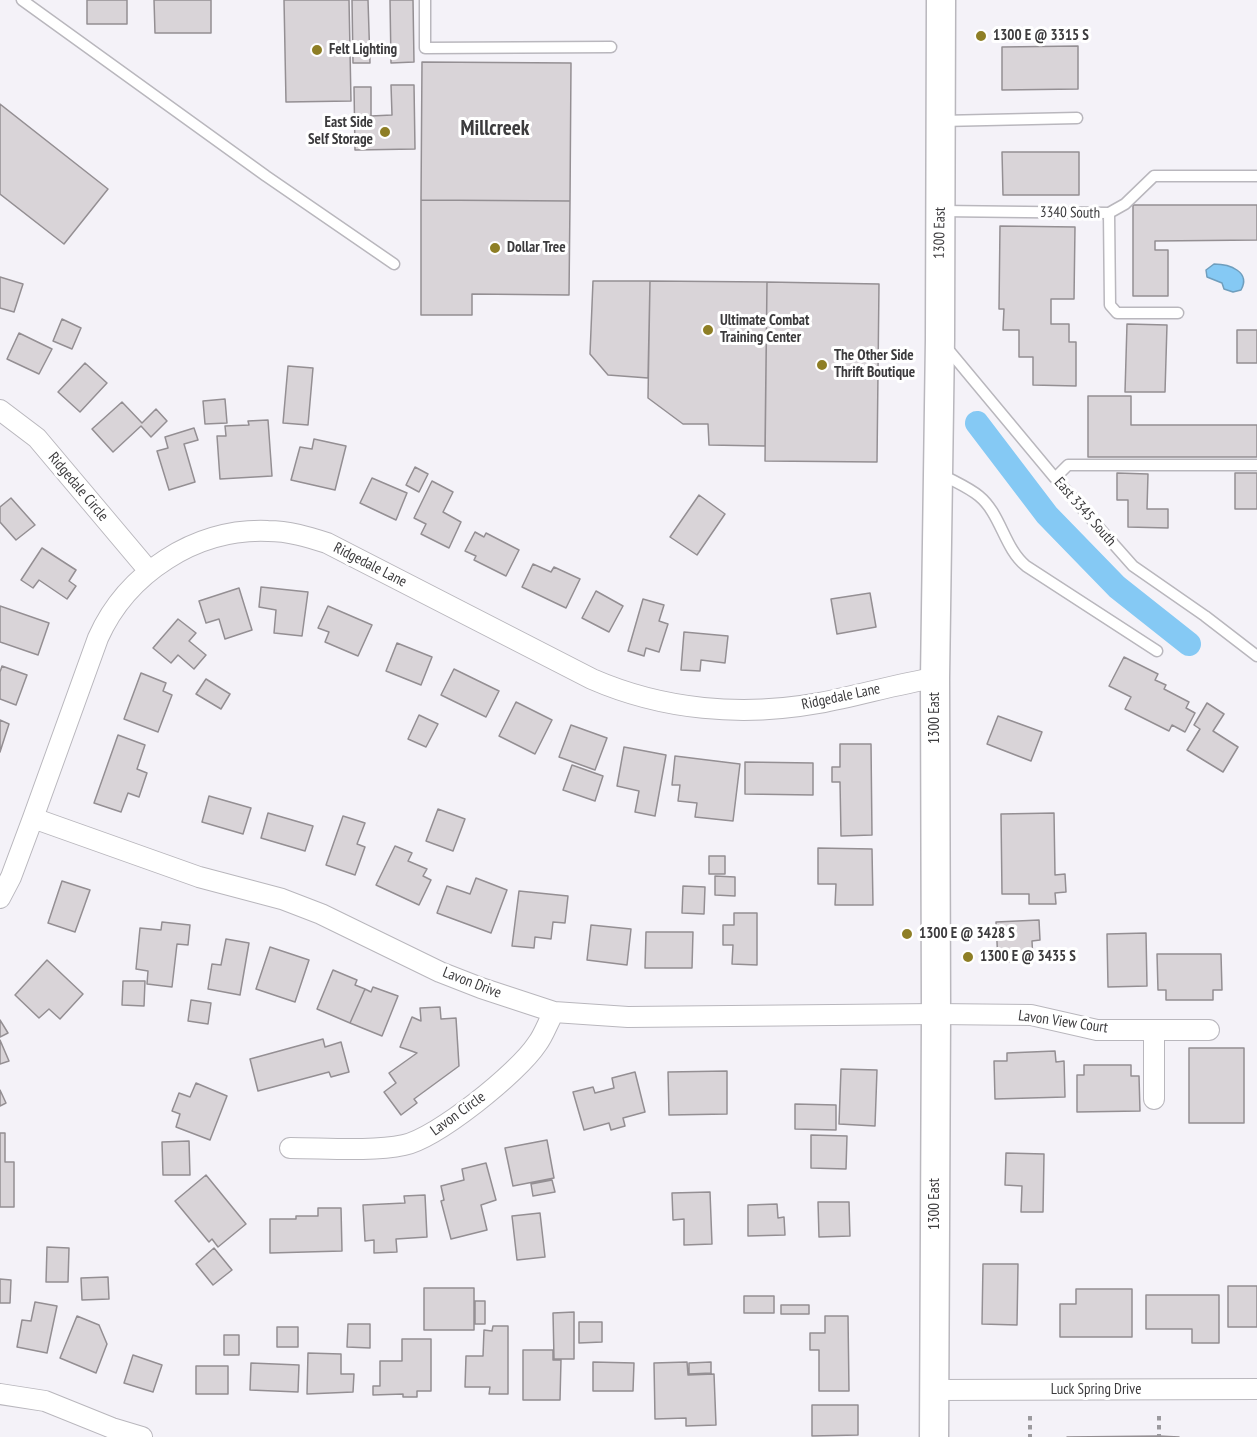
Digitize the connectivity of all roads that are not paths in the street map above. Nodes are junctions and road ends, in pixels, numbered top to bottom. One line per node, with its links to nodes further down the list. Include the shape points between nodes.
1 (22, 0): 10 (lane)
2 (425, 0): 4 (lane, via 425,48)
3 (941, 0): 6 (main road, 1300 East)
4 (611, 47)
5 (1077, 118): 6 (lane)
6 (940, 120): 8 (main road, 1300 East)
7 (1257, 176): 9 (lane, 3340 South, via 1155,176 1125,204)
8 (941, 212): 9 (lane, 3340 South); 12 (main road, 1300 East)
9 (1109, 213): 11 (lane, via 1110,305 1117,313)
10 (394, 264)
11 (1178, 313)
12 (940, 339): 15 (main road, 1300 East); 16 (lane, East 3345 South)
13 (0, 410): 17 (street, Ridgedale Circle, via 38,438)
14 (1257, 465): 16 (lane, via 1068,465)
15 (939, 472): 18 (lane, via 979,496 997,520 1016,558); 20 (main road, 1300 East)
16 (1055, 478): 19 (lane, East 3345 South, via 1132,566)
17 (149, 571): 20 (street, Ridgedale Lane, via 182,550 226,535 267,530 308,536 592,679 681,706 784,709); 21 (street, Ridgedale Lane, via 107,618)
18 (1157, 651)
19 (1257, 656)
20 (935, 678): 24 (main road, 1300 East)
21 (33, 818): 22 (street, Ridgedale Lane); 23 (street, Lavon Drive, via 199,877 282,899 440,972)
22 (0, 898)
23 (554, 1012): 24 (street, Lavon Drive, via 628,1017); 28 (street, Lavon Circle, via 538,1044 523,1062 421,1140 391,1148)
24 (936, 1014): 25 (street, Lavon View Court, via 1031,1015 1084,1028); 30 (main road, 1300 East)
25 (1154, 1030): 26 (street, Lavon View Court); 27 (street)
26 (1209, 1030)
27 (1154, 1099)
28 (290, 1148)
29 (1257, 1389): 30 (street, Luck Spring Drive)
30 (934, 1390): 33 (main road, 1300 East)
31 (0, 1394): 32 (street, via 45,1401)
32 (136, 1436)
33 (934, 1437)

